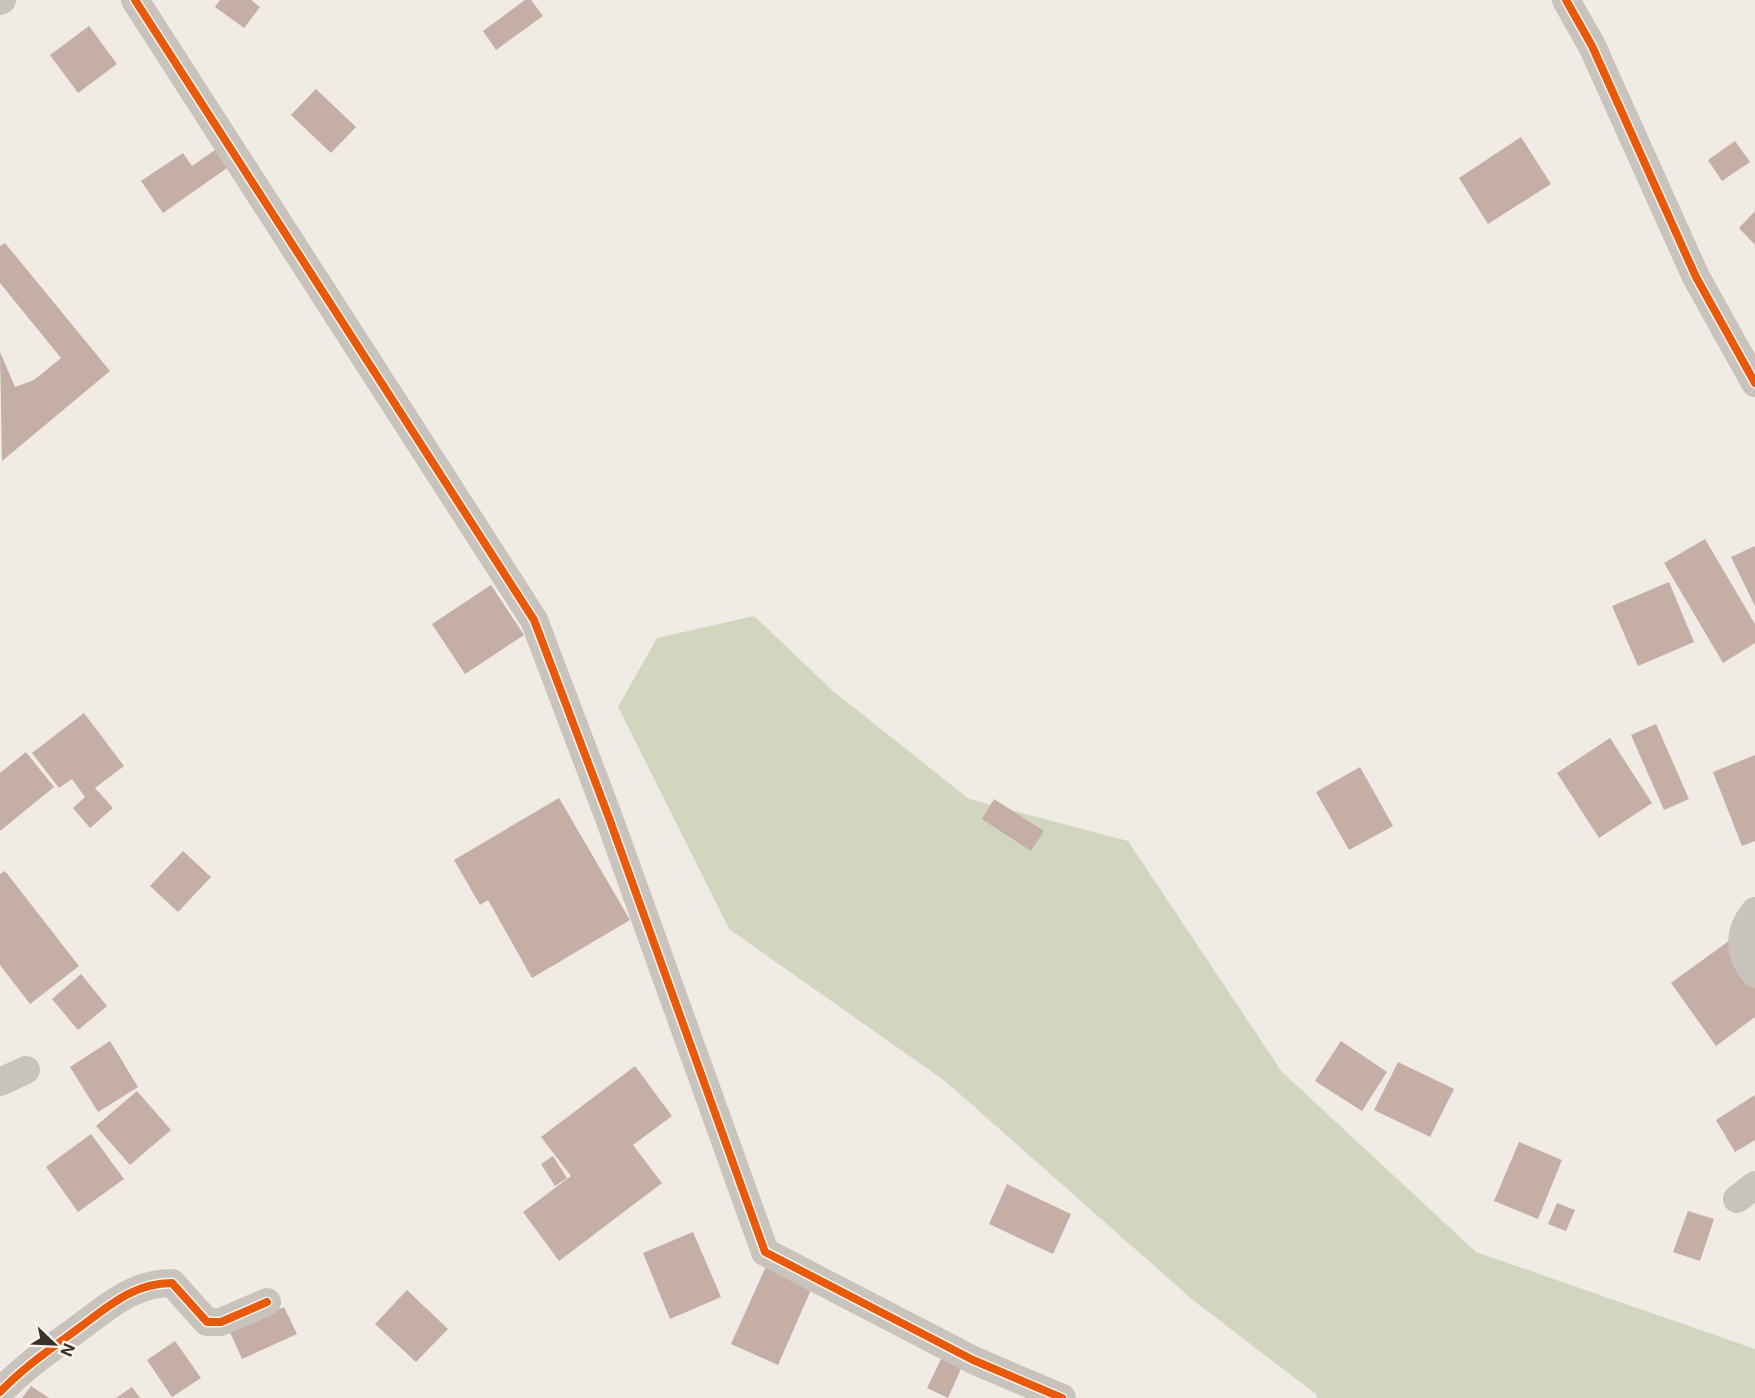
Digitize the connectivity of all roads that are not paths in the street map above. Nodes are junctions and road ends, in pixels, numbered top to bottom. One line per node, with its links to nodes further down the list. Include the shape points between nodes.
1 (135, 0): 10 (street, via 534,620 765,1252 973,1360)
2 (1566, 0): 3 (street, via 1592,46 1696,277)
3 (1755, 383)
4 (1755, 911): 5 (street, via 1748,919 1741,951)
5 (1755, 974)
6 (26, 1070): 7 (street)
7 (0, 1082)
8 (267, 1302): 9 (street, via 221,1322 207,1322 172,1282 135,1289 48,1348)
9 (0, 1392)
10 (1062, 1398)

